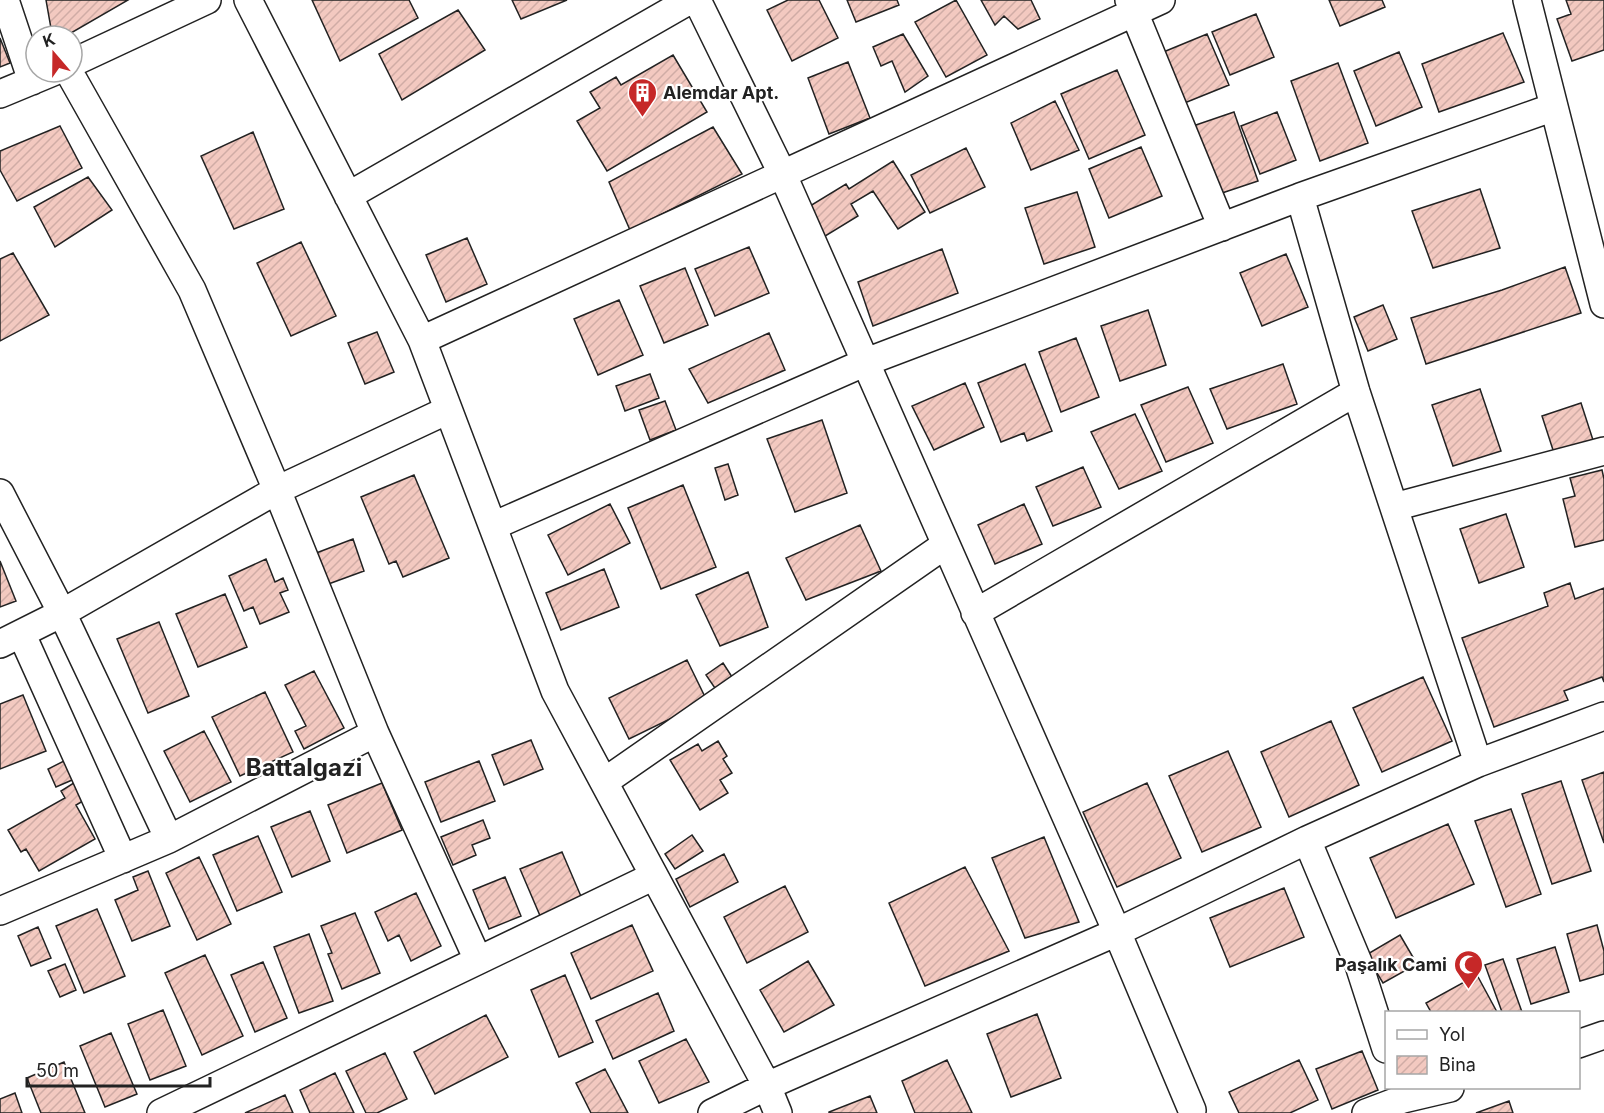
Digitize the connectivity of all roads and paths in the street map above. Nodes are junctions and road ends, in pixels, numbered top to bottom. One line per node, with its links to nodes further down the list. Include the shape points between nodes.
1 (5, 0): 9 (street)
2 (207, 0): 10 (street)
3 (248, 0): 16 (street)
4 (690, 0): 16 (street)
5 (697, 0): 15 (street)
6 (1161, 0): 8 (street)
7 (1527, 0): 14 (street)
8 (1132, 6): 15 (street); 18 (street)
9 (24, 40)
10 (84, 57)
11 (25, 84): 13 (street)
12 (76, 84): 26 (street, via 192,290)
13 (0, 94)
14 (1554, 107): 17 (street); 19 (street)
15 (782, 173): 21 (street); 22 (street)
16 (348, 196): 21 (street)
17 (1300, 197): 18 (street); 23 (street)
18 (1222, 227): 22 (street)
19 (1595, 228): 20 (street)
20 (1604, 304)
21 (422, 340): 24 (street)
22 (866, 362): 29 (street); 30 (street)
23 (1356, 392): 28 (street); 32 (street)
24 (448, 410): 26 (street); 29 (street)
25 (1604, 451): 28 (street)
26 (277, 490): 31 (street); 35 (street)
27 (0, 493): 31 (street)
28 (1394, 507): 36 (street)
29 (493, 526): 37 (street, via 555,691)
30 (945, 545): 32 (street); 37 (street)
31 (62, 613): 33 (street); 38 (street)
32 (975, 613): 43 (street)
33 (11, 639): 40 (street)
34 (1604, 716): 36 (street)
35 (375, 733): 38 (street); 44 (street)
36 (1478, 763): 39 (street)
37 (604, 782): 41 (street)
38 (169, 839): 40 (street)
39 (1307, 840): 43 (street); 47 (street, via 1358,962)
40 (123, 859): 42 (street)
41 (654, 876): 44 (street); 48 (street)
42 (0, 910)
43 (1117, 932): 48 (street); 51 (street)
44 (478, 960): 52 (street)
45 (1604, 1035): 46 (street)
46 (1580, 1043)
47 (1385, 1046)
48 (767, 1086): 53 (street); 54 (street)
49 (1446, 1089): 50 (street)
50 (1404, 1100): 55 (street)
51 (1191, 1110)
52 (161, 1113)
53 (712, 1113)
54 (778, 1113)
55 (1366, 1113)

